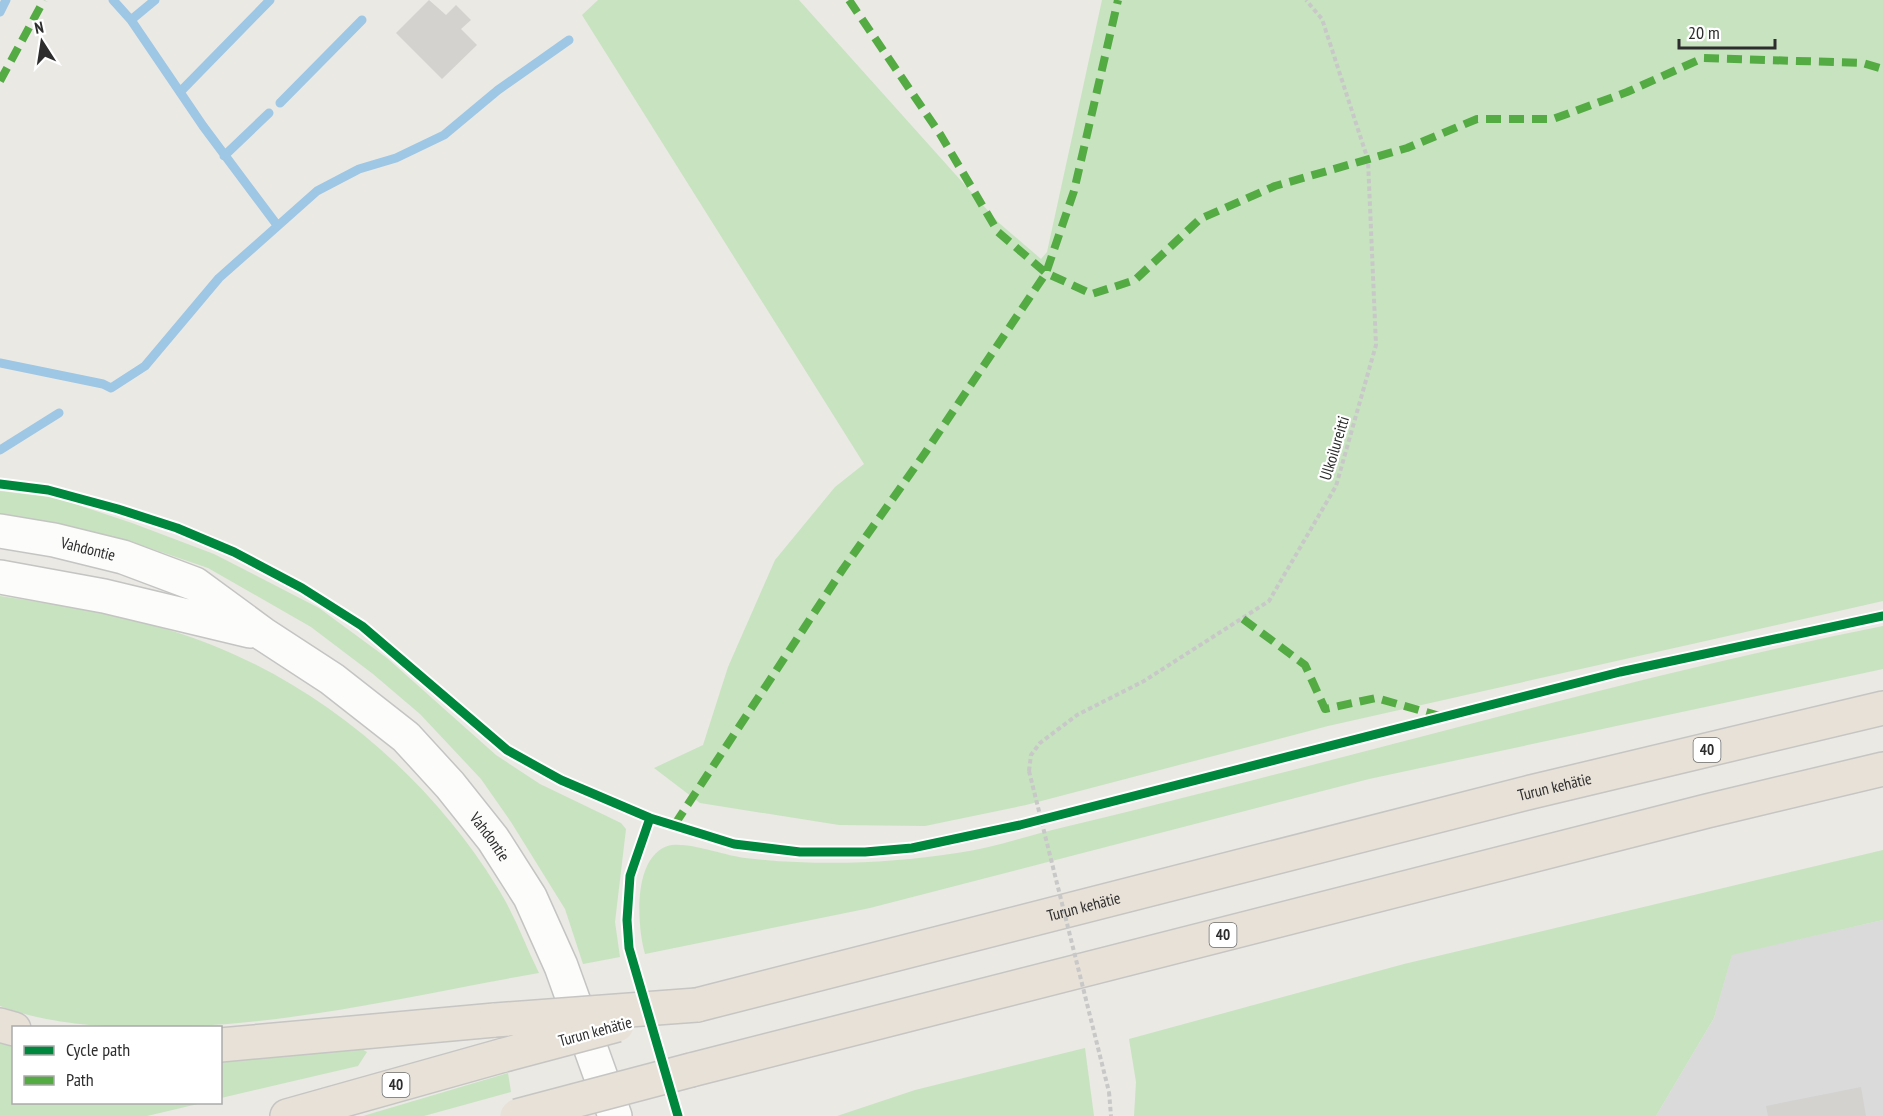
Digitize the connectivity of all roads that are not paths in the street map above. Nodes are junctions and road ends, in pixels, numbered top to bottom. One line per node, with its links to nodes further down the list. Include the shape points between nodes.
1 (0, 531): 3 (street, Vahdontie, via 123,557 195,584)
2 (0, 577): 3 (street, Vahdontie, via 104,596)
3 (263, 634): 12 (street, Vahdontie, via 374,709 406,737 493,839 545,927)
4 (1883, 708): 6 (highway, Turun kehätie / 40, via 1531,792)
5 (1883, 769): 8 (highway, 40)
6 (712, 1001): 7 (highway, bridge); 9 (highway, Turun kehätie / 40, bridge)
7 (222, 1044)
8 (691, 1070): 10 (highway, 40, bridge); 11 (highway, bridge)
9 (287, 1116)
10 (517, 1116)
11 (597, 1116)
12 (615, 1116)

